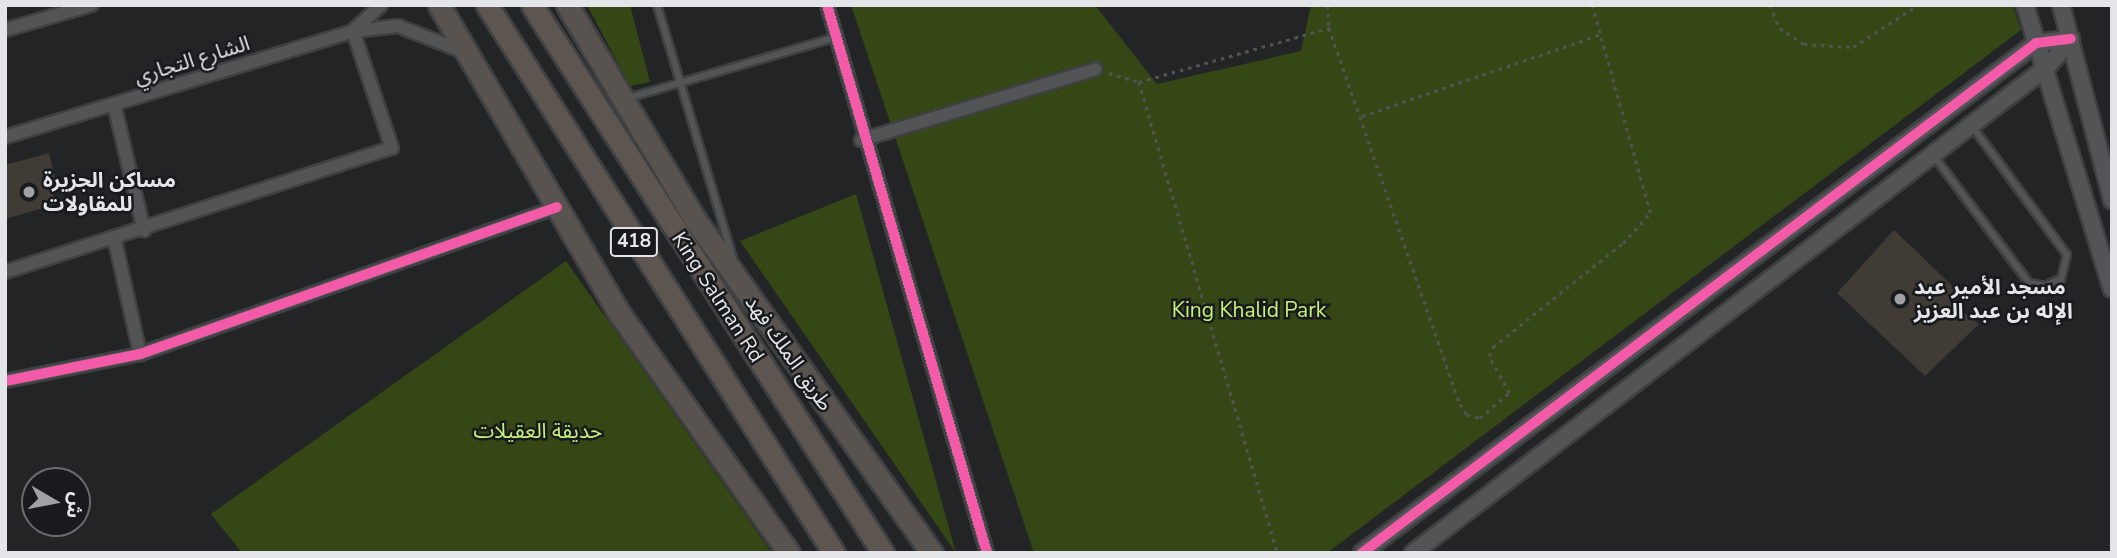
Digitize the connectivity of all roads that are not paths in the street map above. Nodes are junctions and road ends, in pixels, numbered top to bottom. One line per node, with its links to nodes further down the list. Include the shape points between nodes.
1 (91, 5): 11 (street)
2 (382, 5): 12 (street, الشارع التجاري)
3 (439, 5): 16 (main road)
4 (486, 5): 36 (highway, King Salman Rd / 418)
5 (532, 5): 37 (highway, King Salman Rd / 418)
6 (567, 5): 20 (main road, طريق الملك فهد)
7 (657, 5): 19 (lane)
8 (827, 5): 13 (street)
9 (2025, 5): 15 (street)
10 (2061, 5): 14 (street)
11 (5, 30)
12 (353, 31): 16 (street, via 398,26); 21 (street, الشارع التجاري); 28 (street, via 392,148)
13 (837, 37): 19 (lane); 24 (street)
14 (2071, 38): 15 (street); 17 (street); 26 (street)
15 (2036, 43): 17 (street); 40 (street)
16 (464, 52): 27 (main road)
17 (2047, 67): 22 (street); 32 (street)
18 (1096, 69): 24 (street)
19 (679, 82): 20 (lane); 31 (lane)
20 (619, 101): 31 (main road, طريق الملك فهد)
21 (114, 104): 23 (street, الشارع التجاري); 28 (street)
22 (1971, 124): 25 (street); 25 (lane, via 2067,255 2061,279 2045,286 2029,282)
23 (5, 137)
24 (861, 139): 39 (street)
25 (1932, 153): 41 (street)
26 (2112, 200)
27 (557, 207): 33 (street); 35 (main road, via 619,313)
28 (144, 232): 29 (street)
29 (115, 241): 30 (street); 33 (street)
30 (5, 272)
31 (743, 287): 38 (main road, طريق الملك فهد)
32 (2112, 289)
33 (140, 354): 34 (street)
34 (5, 381)
35 (789, 553)
36 (834, 553)
37 (883, 553)
38 (932, 553)
39 (987, 553)
40 (1362, 553)
41 (1413, 553)

